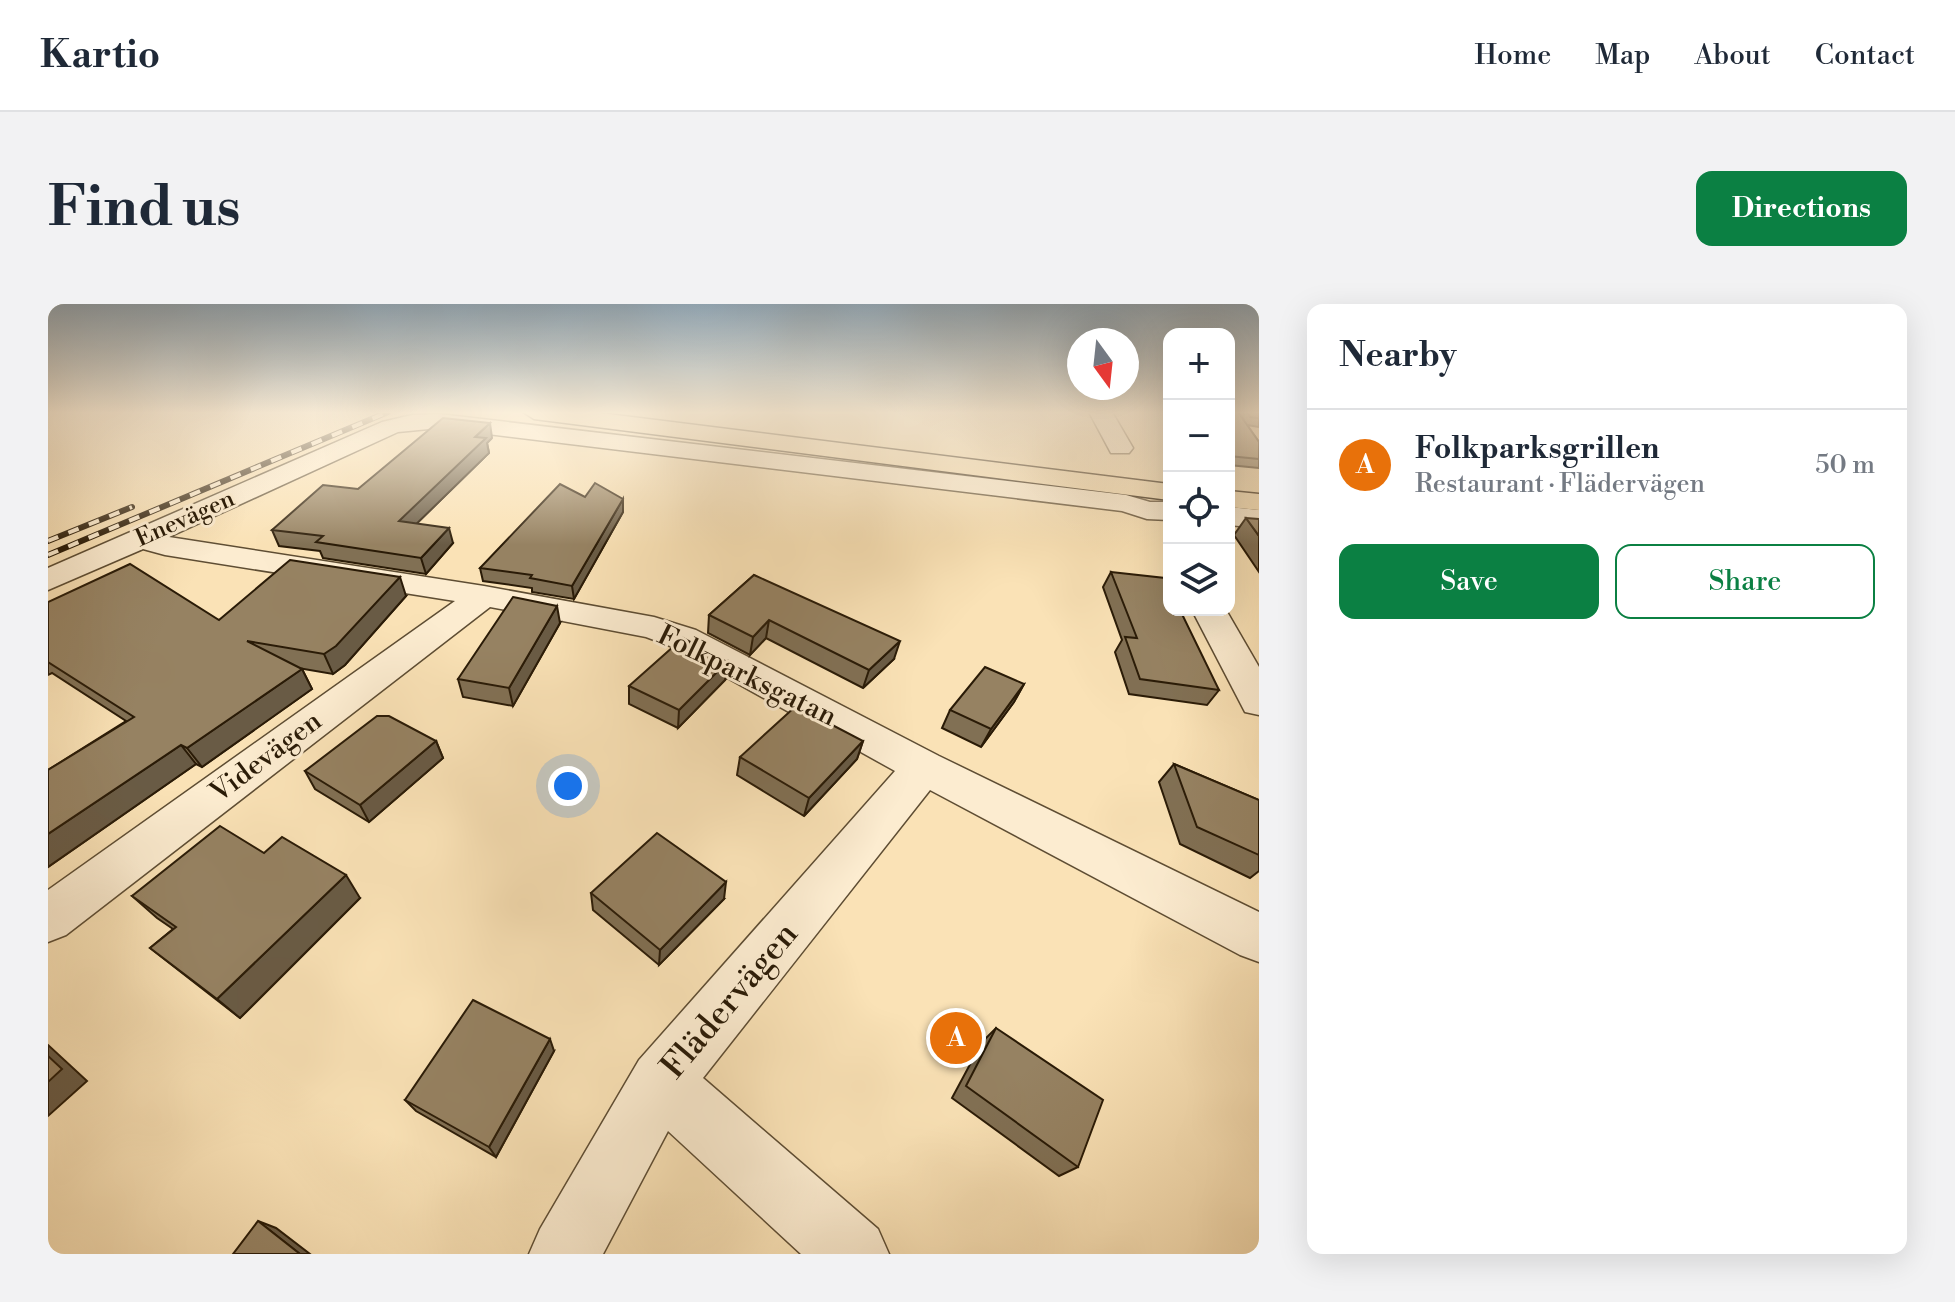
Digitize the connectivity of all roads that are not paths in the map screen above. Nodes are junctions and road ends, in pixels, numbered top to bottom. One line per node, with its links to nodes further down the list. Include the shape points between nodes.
1 (325, 456): 14 (street, Enevägen)
2 (752, 456): 10 (street, Enevägen)
3 (837, 456): 10 (main road)
4 (1015, 456): 5 (main road)
5 (1163, 474)
6 (1235, 483): 7 (main road)
7 (1259, 485)
8 (1235, 500): 9 (main road)
9 (1259, 502)
10 (1162, 504): 13 (street)
11 (1235, 517): 12 (street)
12 (1259, 519)
13 (1163, 526)
14 (143, 538): 15 (street, Enevägen); 16 (street, Folkparksgatan, via 165,546)
15 (48, 580)
16 (484, 596): 19 (street, Folkparksgatan, via 683,638); 20 (street, Videvägen)
17 (1212, 616): 18 (street)
18 (1259, 702)
19 (924, 767): 21 (street, Folkparksgatan); 22 (street, Flädervägen)
20 (48, 919)
21 (1259, 938)
22 (661, 1082): 23 (street, Flädervägen); 24 (street)
23 (565, 1254)
24 (853, 1254)

